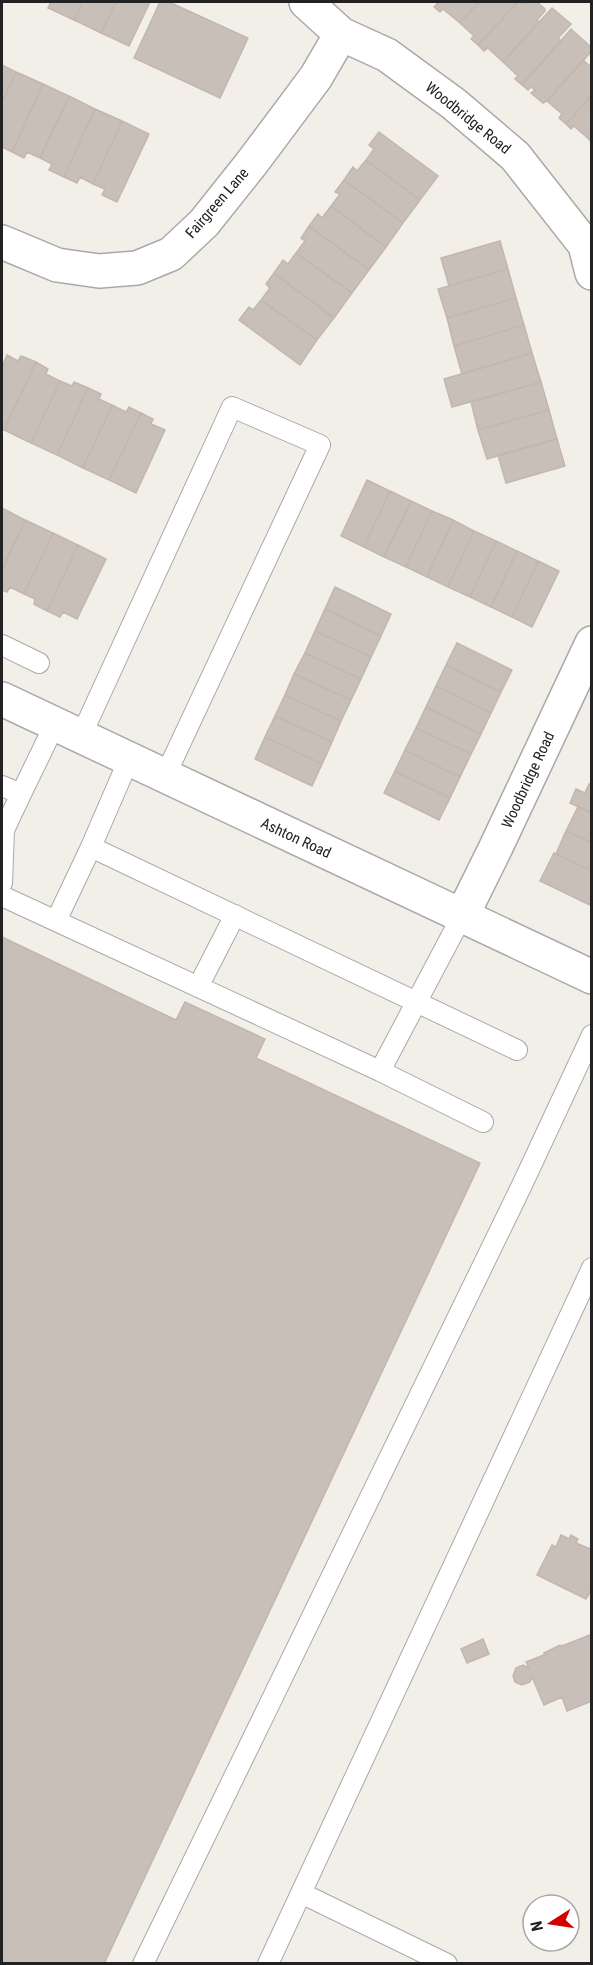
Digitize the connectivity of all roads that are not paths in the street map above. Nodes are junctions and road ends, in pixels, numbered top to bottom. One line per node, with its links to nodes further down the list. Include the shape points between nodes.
1 (306, 2): 2 (street, Woodbridge Road)
2 (341, 34): 3 (street, Fairgreen Lane, via 316,77 251,164 204,223 171,254 137,268 99,271 57,265); 4 (street, Woodbridge Road, via 387,56 454,104 515,156)
3 (2, 242)
4 (589, 253)
5 (591, 644): 18 (street, Woodbridge Road)
6 (2, 645): 7 (lane)
7 (39, 663)
8 (2, 699): 9 (street, Ashton Road)
9 (68, 730): 10 (street, Ashton Road); 11 (lane, via 232,407 320,445); 13 (lane)
10 (129, 759): 11 (street, Ashton Road); 14 (lane)
11 (165, 776): 18 (street, Ashton Road)
12 (2, 786): 13 (lane)
13 (21, 794): 15 (lane, via 4,830)
14 (91, 847): 17 (lane); 19 (lane)
15 (2, 883)
16 (2, 896): 19 (lane)
17 (235, 915): 21 (lane); 22 (lane)
18 (462, 916): 20 (street, Ashton Road); 22 (lane)
19 (56, 921): 21 (lane)
20 (591, 977)
21 (198, 987): 25 (lane)
22 (417, 1001): 24 (lane); 25 (lane)
23 (591, 1035): 29 (lane, via 522,1185)
24 (517, 1050)
25 (380, 1071): 26 (lane)
26 (483, 1122)
27 (591, 1268): 28 (lane)
28 (301, 1893): 30 (lane); 31 (lane)
29 (143, 1964)
30 (268, 1964)
31 (447, 1964)

